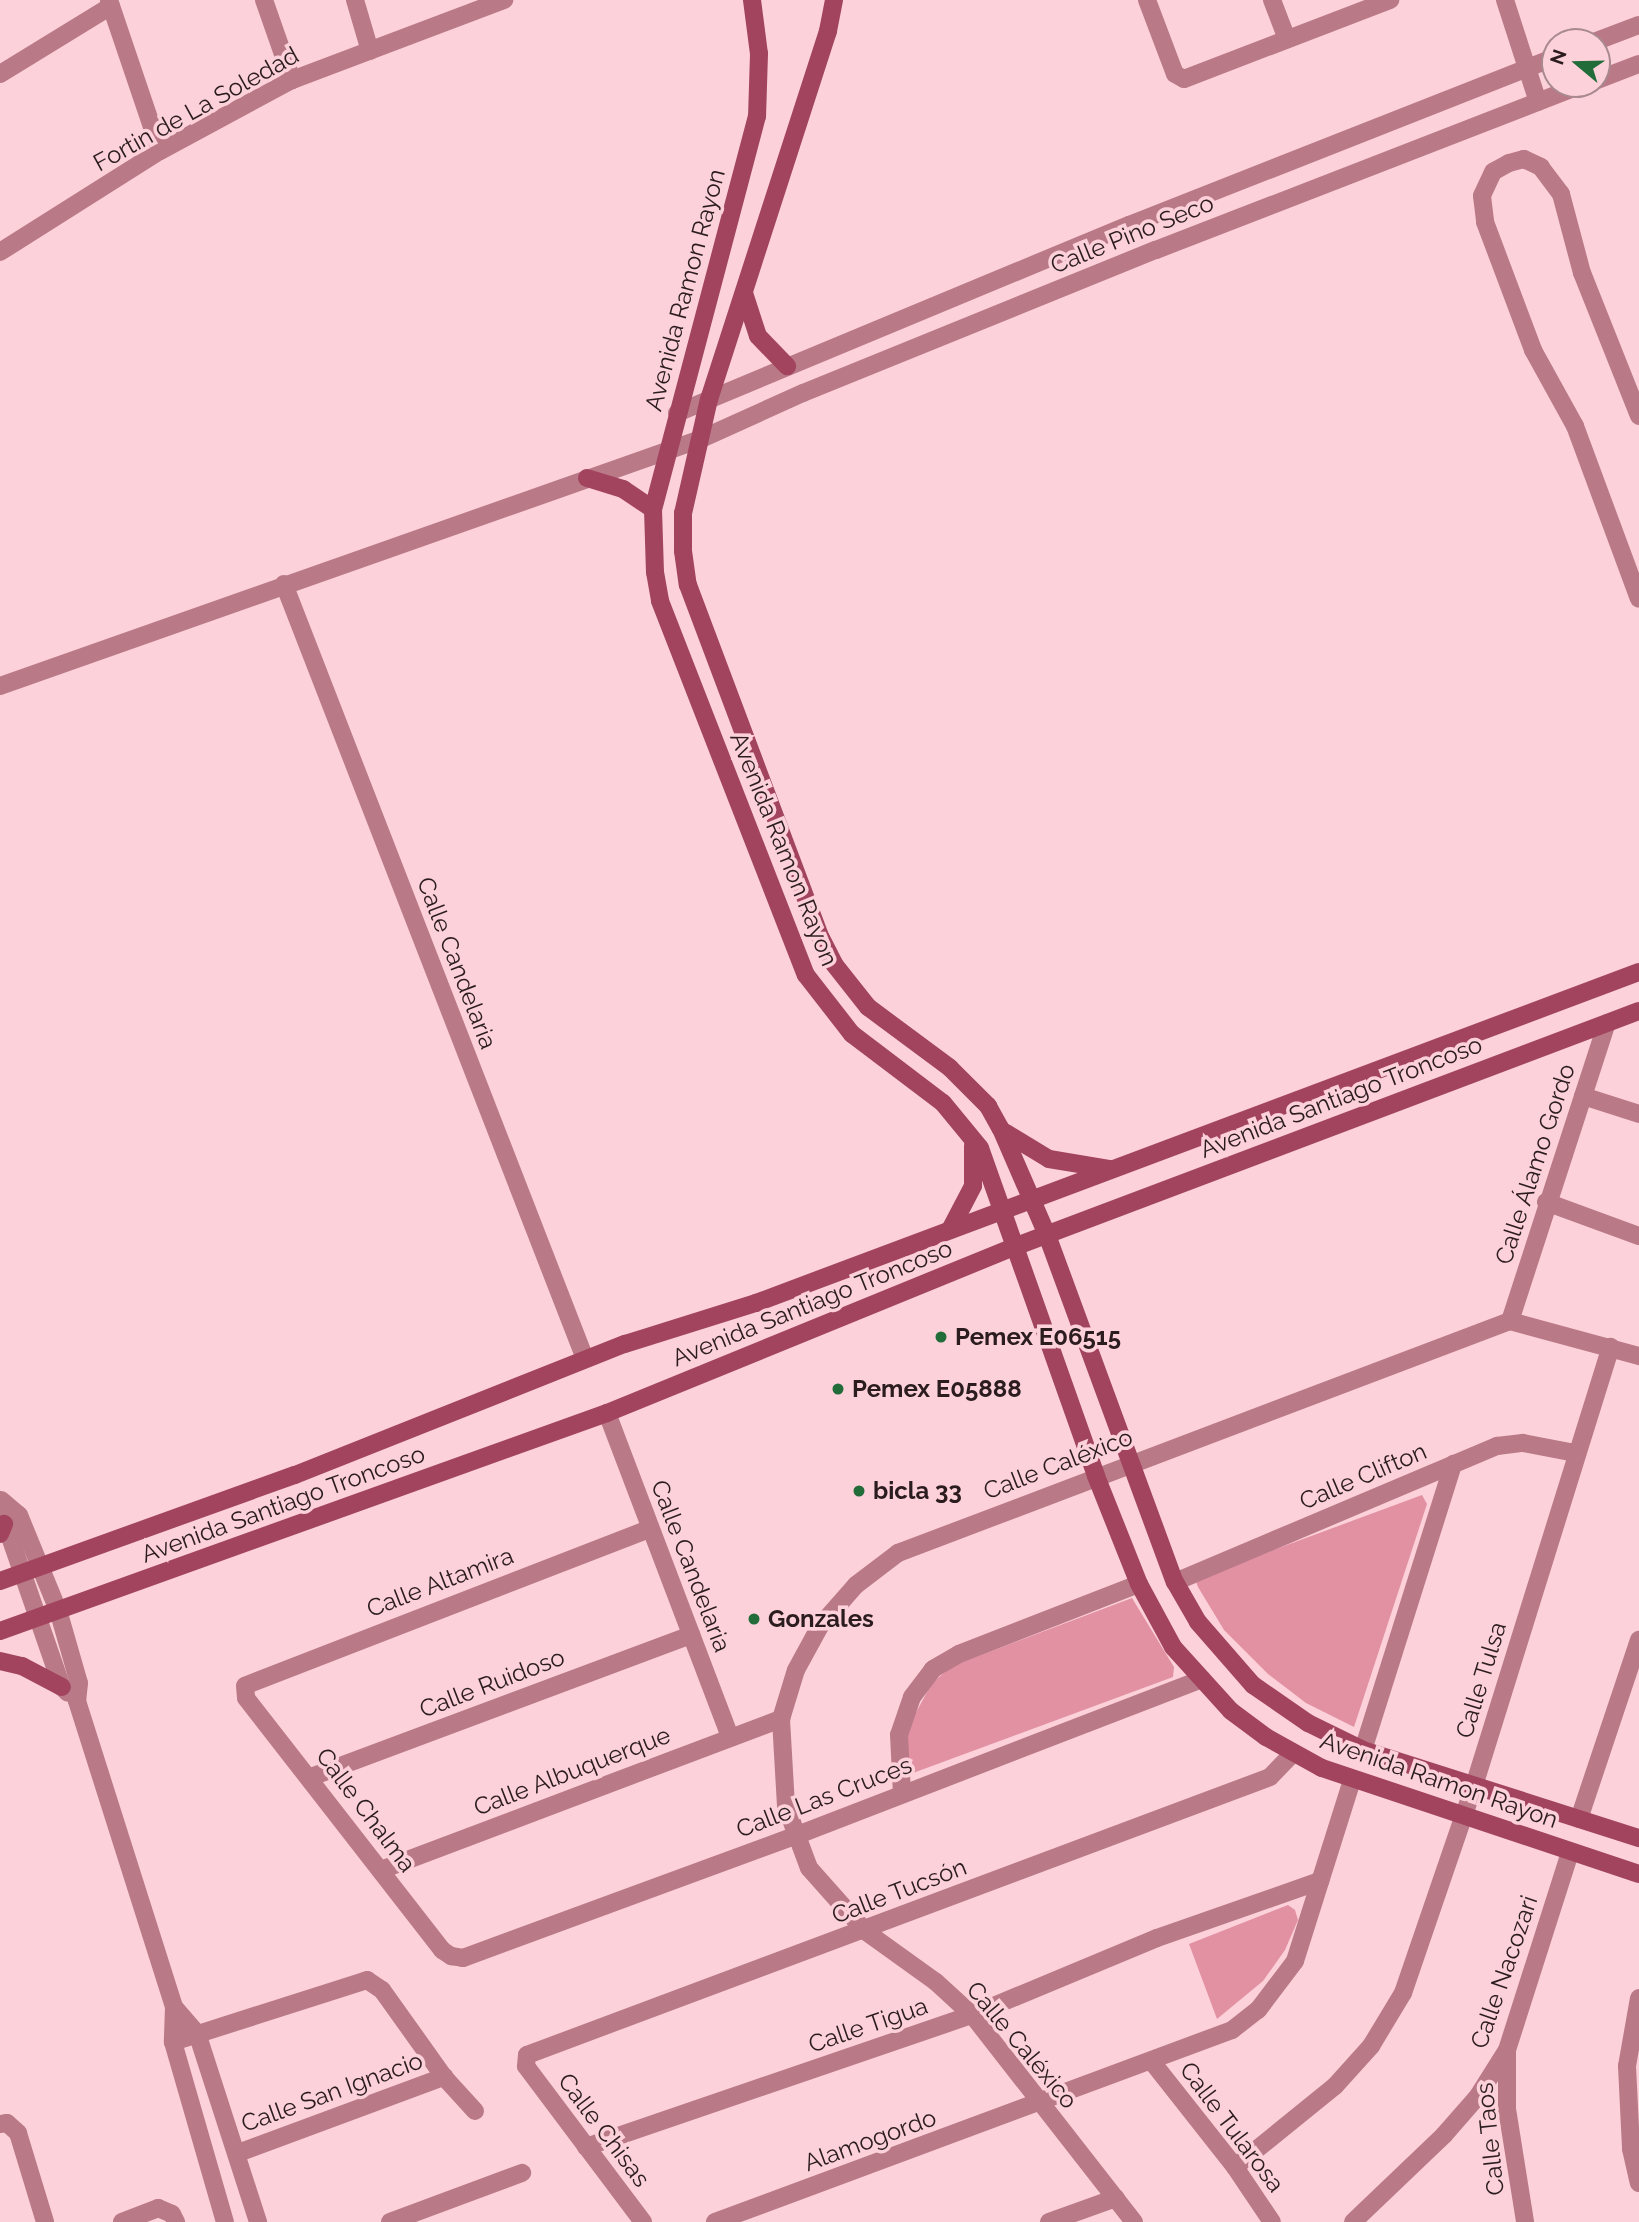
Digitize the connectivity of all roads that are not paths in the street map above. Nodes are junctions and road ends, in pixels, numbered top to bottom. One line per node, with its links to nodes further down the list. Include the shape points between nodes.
1 (264, 0): 20 (street)
2 (355, 0): 14 (street)
3 (752, 0): 28 (main road, Avenida Ramon Rayon, via 759,54 757,116)
4 (834, 0): 25 (main road, Avenida Ramon Rayon)
5 (1147, 0): 13 (street, via 1180,78)
6 (1272, 0): 13 (street)
7 (1390, 0): 13 (street)
8 (1505, 0): 17 (street)
9 (493, 2): 14 (street, Fortin de La Soledad)
10 (110, 3): 18 (street); 23 (street)
11 (1639, 25): 12 (street)
12 (1611, 36)
13 (1287, 39)
14 (370, 51): 20 (street, Fortin de La Soledad)
15 (1541, 62): 17 (street, Calle Pino Seco)
16 (1639, 64): 19 (street)
17 (1528, 67): 22 (street); 26 (street, Calle Pino Seco)
18 (0, 74)
19 (1611, 75)
20 (292, 80): 23 (street, Fortin de La Soledad)
21 (1548, 98): 22 (street, Calle Pino Seco)
22 (1538, 102): 30 (street, Calle Pino Seco, via 1080,281)
23 (160, 151): 24 (street, Fortin de La Soledad)
24 (0, 253)
25 (744, 293): 26 (main road, via 758,336); 27 (main road, Avenida Ramon Rayon)
26 (787, 366): 27 (street, Calle Pino Seco)
27 (709, 399): 28 (street, Calle Pino Seco); 30 (main road, Avenida Ramon Rayon)
28 (677, 413): 31 (main road, Avenida Ramon Rayon)
29 (1639, 416): 35 (street, via 1582,273 1561,194 1541,167 1524,159 1509,163 1493,172 1482,196 1485,222 1532,350 1575,426)
30 (701, 439): 31 (street, Calle Pino Seco); 42 (main road, Avenida Ramon Rayon, via 683,513 688,585 821,938 834,964 868,1007 950,1068 988,1107)
31 (669, 450): 32 (street, Calle Pino Seco); 33 (main road, Avenida Ramon Rayon)
32 (587, 478): 33 (main road, via 623,489); 34 (street, Calle Pino Seco)
33 (653, 509): 43 (main road, Avenida Ramon Rayon, via 660,601 806,975 852,1034 943,1103)
34 (284, 584): 36 (street, Calle Pino Seco); 55 (street, Calle Candelaria)
35 (1639, 599)
36 (0, 685)
37 (1639, 972): 44 (main road, Avenida Santiago Troncoso)
38 (1639, 1011): 39 (main road, Avenida Santiago Troncoso)
39 (1607, 1023): 40 (street, Calle Álamo Gordo); 49 (main road, Avenida Santiago Troncoso)
40 (1583, 1096): 41 (street); 46 (street, Calle Álamo Gordo)
41 (1639, 1114)
42 (1001, 1129): 44 (main road, via 1049,1159); 45 (main road, Avenida Ramon Rayon)
43 (974, 1139): 47 (main road, Avenida Ramon Rayon); 48 (main road, via 973,1186)
44 (1113, 1169): 45 (main road, Avenida Santiago Troncoso)
45 (1033, 1198): 47 (main road, Avenida Santiago Troncoso); 49 (main road, Avenida Ramon Rayon)
46 (1546, 1202): 50 (street); 52 (street, Calle Álamo Gordo)
47 (1001, 1212): 48 (main road, Avenida Santiago Troncoso); 51 (main road, Avenida Ramon Rayon)
48 (950, 1230): 55 (main road, Avenida Santiago Troncoso, via 756,1303)
49 (1047, 1235): 51 (main road, Avenida Santiago Troncoso); 58 (main road, Avenida Ramon Rayon)
50 (1639, 1237)
51 (1014, 1247): 56 (main road, Avenida Santiago Troncoso); 60 (main road, Avenida Ramon Rayon)
52 (1510, 1321): 53 (street); 58 (street, Calle Caléxico)
53 (1611, 1347): 54 (street); 57 (street, Calle Tulsa)
54 (1639, 1356)
55 (585, 1359): 64 (main road, Avenida Santiago Troncoso)
56 (607, 1413): 63 (street, Calle Candelaria); 69 (main road, Avenida Santiago Troncoso)
57 (1576, 1453): 59 (street, Calle Clifton, via 1506,1444); 85 (street, Calle Tulsa)
58 (1130, 1463): 60 (street, Calle Caléxico); 67 (main road, Avenida Ramon Rayon)
59 (1453, 1464): 67 (street, Calle Clifton); 81 (street)
60 (1096, 1476): 68 (main road, Avenida Ramon Rayon); 79 (street, Calle Caléxico, via 898,1553 856,1585 820,1626 796,1670)
61 (1, 1498): 62 (street); 64 (street, via 19,1515)
62 (2, 1529): 65 (street)
63 (649, 1529): 72 (street, Calle Candelaria); 76 (street, Calle Altamira)
64 (44, 1572): 65 (main road, Avenida Santiago Troncoso); 69 (street)
65 (23, 1579): 66 (main road, Avenida Santiago Troncoso); 70 (street)
66 (0, 1581)
67 (1175, 1582): 81 (main road, Avenida Ramon Rayon, via 1198,1622 1253,1685 1308,1723)
68 (1139, 1584): 75 (main road, Avenida Ramon Rayon, via 1173,1647); 86 (street, via 959,1654 933,1669 912,1697 899,1735)
69 (58, 1610): 70 (main road, Avenida Santiago Troncoso); 78 (street, via 79,1683)
70 (36, 1617): 71 (main road, Avenida Santiago Troncoso); 77 (street)
71 (0, 1631)
72 (691, 1635): 80 (street, Calle Candelaria); 83 (street, Calle Ruidoso)
73 (1639, 1640): 88 (street)
74 (0, 1661): 77 (main road, via 22,1666)
75 (1202, 1679): 82 (main road, Avenida Ramon Rayon, via 1231,1710); 86 (street, Calle Las Cruces)
76 (249, 1681): 83 (street, Calle Chalma, via 246,1698)
77 (62, 1687): 78 (street)
78 (77, 1701): 98 (street)
79 (782, 1719): 80 (street, Calle Albuquerque); 89 (street, Calle Caléxico, via 786,1806)
80 (730, 1737): 92 (street, Calle Albuquerque)
81 (1363, 1749): 85 (main road, Avenida Ramon Rayon)
82 (1292, 1754): 84 (main road, Avenida Ramon Rayon); 95 (street, Calle Tucsón, via 1270,1777)
83 (311, 1777): 92 (street, Calle Chalma)
84 (1352, 1780): 87 (main road, Avenida Ramon Rayon); 94 (street)
85 (1474, 1786): 87 (street, Calle Tulsa); 88 (main road, Avenida Ramon Rayon)
86 (902, 1794): 89 (street, Calle Las Cruces)
87 (1463, 1816): 91 (main road, Avenida Ramon Rayon); 111 (street, Calle Tulsa, via 1403,1993 1371,2046 1335,2086)
88 (1579, 1819): 90 (main road, Avenida Ramon Rayon)
89 (795, 1836): 95 (street, Calle Caléxico, via 809,1868); 96 (street, Calle Las Cruces)
90 (1639, 1838)
91 (1570, 1852): 93 (main road, Avenida Ramon Rayon); 102 (street, Calle Nacozari)
92 (381, 1870): 96 (street, Calle Chalma, via 442,1950)
93 (1639, 1874)
94 (1320, 1881): 99 (street, Calle Tigua, via 1157,1938); 103 (street, via 1282,1984 1232,2030)
95 (864, 1931): 99 (street, Calle Caléxico, via 925,1973); 104 (street, Calle Tucsón, via 533,2051 524,2060)
96 (463, 1958)
97 (1639, 1998): 113 (street, via 1628,2066 1630,2150)
98 (174, 2007): 100 (street); 101 (street)
99 (972, 2015): 106 (street, Calle Caléxico); 109 (street, Calle Tigua)
100 (197, 2033): 101 (street); 105 (street, via 357,1981 374,1983); 110 (street)
101 (173, 2042): 118 (street)
102 (1507, 2050): 126 (street, Calle Nacozari, via 1478,2096 1444,2135); 127 (street, Calle Taos, via 1507,2109)
103 (1153, 2063): 106 (street); 111 (street, Calle Tularosa)
104 (526, 2066): 109 (street, Calle Chisas)
105 (444, 2077): 107 (street); 110 (street, Calle San Ignacio)
106 (1041, 2105): 114 (street, Calle Caléxico); 122 (street, Alamogordo)
107 (475, 2111)
108 (0, 2123): 115 (street, via 18,2133)
109 (586, 2147): 121 (street, Calle Chisas)
110 (238, 2153): 119 (street)
111 (1235, 2167): 125 (street, Calle Tularosa)
112 (522, 2174): 120 (street)
113 (1639, 2183)
114 (1116, 2198): 123 (street); 124 (street, Calle Caléxico)
115 (45, 2222)
116 (122, 2222): 117 (street, via 158,2208 172,2214)
117 (176, 2222)
118 (225, 2222)
119 (258, 2222)
120 (390, 2222)
121 (643, 2222)
122 (715, 2222)
123 (1049, 2222)
124 (1134, 2222)
125 (1272, 2222)
126 (1353, 2222)
127 (1525, 2222)

